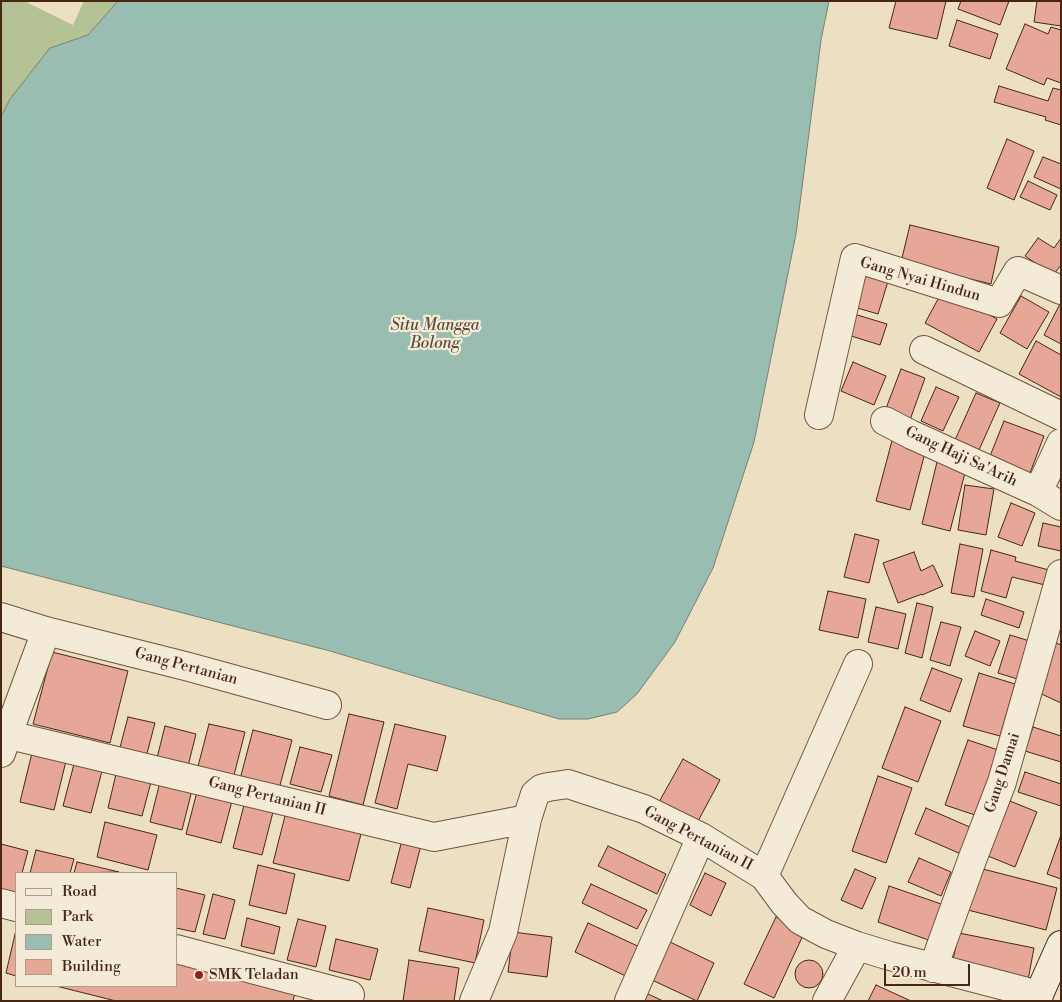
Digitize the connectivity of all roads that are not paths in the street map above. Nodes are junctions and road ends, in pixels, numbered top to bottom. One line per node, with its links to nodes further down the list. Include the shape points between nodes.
1 (1061, 290): 3 (street, Gang Nyai Hindun, via 1018,271 999,303 855,258)
2 (924, 350): 4 (street)
3 (818, 415)
4 (1061, 416)
5 (885, 421): 7 (street, Gang Haji Sa'Arih)
6 (1061, 443): 7 (street)
7 (1038, 492): 8 (street, Gang Haji Sa'Arih)
8 (1061, 506)
9 (1061, 574): 23 (street, Gang Damai, via 1002,782)
10 (1, 617): 11 (street, Gang Pertanian)
11 (46, 631): 13 (street, Gang Pertanian); 14 (street)
12 (858, 664): 17 (street)
13 (327, 705)
14 (5, 744): 15 (street, Gang Pertanian II, via 434,837)
15 (527, 819): 16 (street, Gang Pertanian II, via 535,794 548,786 568,784 644,809); 26 (street, Gang Pertanian II, via 503,932)
16 (701, 837): 17 (street, Gang Pertanian II); 27 (street)
17 (764, 876): 21 (street, Gang Pertanian II, via 800,920)
18 (1, 903): 19 (street)
19 (15, 907)
20 (1061, 945): 25 (street)
21 (857, 946): 23 (street, Gang Pertanian II); 28 (street)
22 (178, 950): 24 (street)
23 (933, 968): 25 (street, Gang Pertanian II)
24 (350, 996)
25 (1037, 998)
26 (474, 1001)
27 (629, 1001)
28 (828, 1001)

